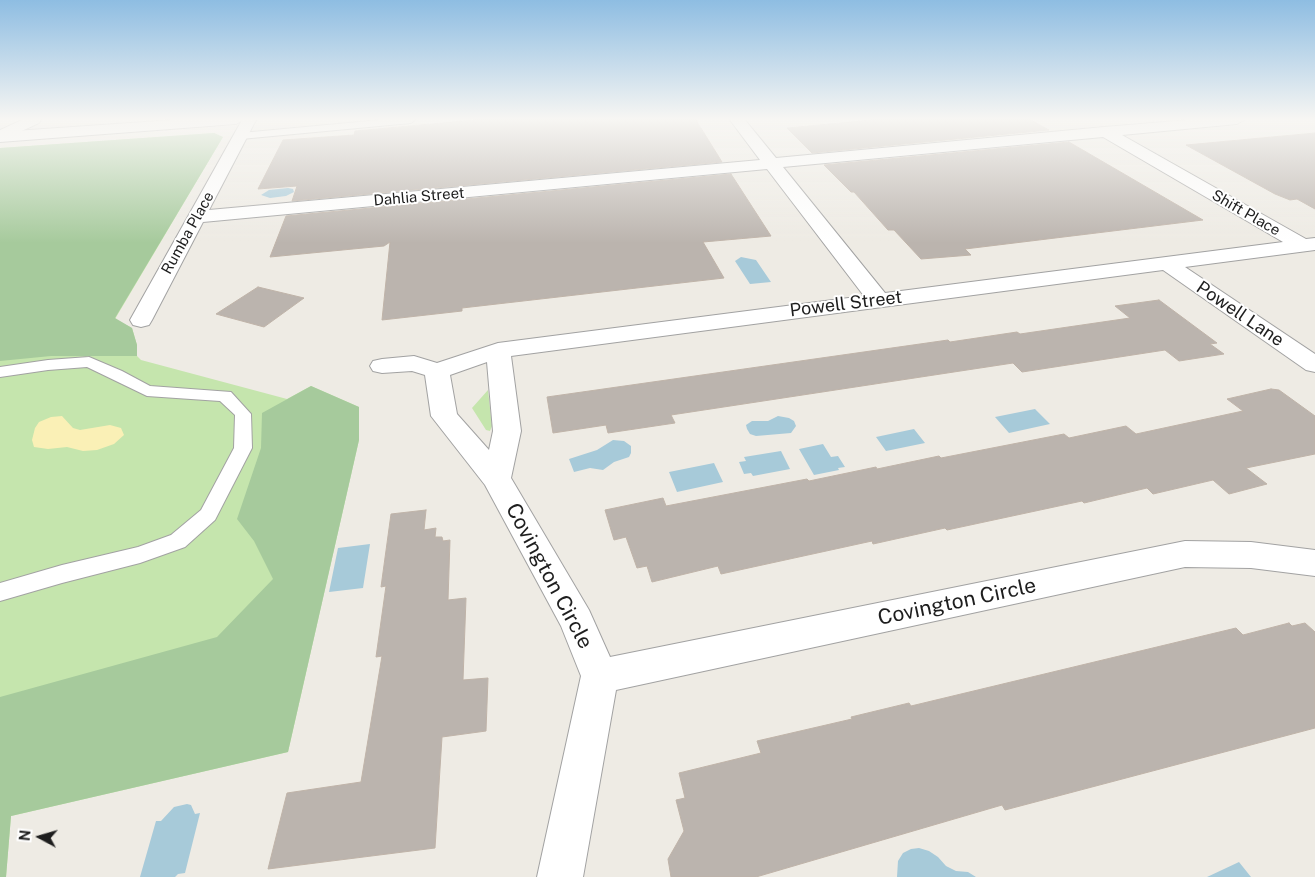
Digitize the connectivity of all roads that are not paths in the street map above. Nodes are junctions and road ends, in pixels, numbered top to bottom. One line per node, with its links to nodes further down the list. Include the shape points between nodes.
1 (225, 161): 6 (street, Rumba Place)
2 (770, 161): 5 (street)
3 (805, 161): 5 (street, Dahlia Street)
4 (1158, 161): 7 (street, Shift Place)
5 (773, 164): 6 (street, Dahlia Street); 9 (street)
6 (198, 217): 10 (street, Rumba Place)
7 (1308, 245): 8 (street, Powell Street)
8 (1166, 263): 9 (street, Powell Street); 12 (street, Powell Lane)
9 (878, 299): 11 (street, Powell Street)
10 (141, 320)
11 (498, 350): 14 (street, Powell Street); 16 (street, via 506,431)
12 (1315, 365)
13 (382, 366): 14 (street, via 414,363)
14 (437, 371): 16 (street, Covington Circle, via 444,416)
15 (0, 372): 18 (lane, via 89,362 147,391 225,396 243,414 243,448 226,483 208,515 178,541)
16 (496, 478): 19 (street, Covington Circle, via 578,621)
17 (1315, 563): 19 (street, Covington Circle, via 1251,555 1185,554)
18 (0, 592)
19 (600, 676): 20 (street)
20 (560, 877)

